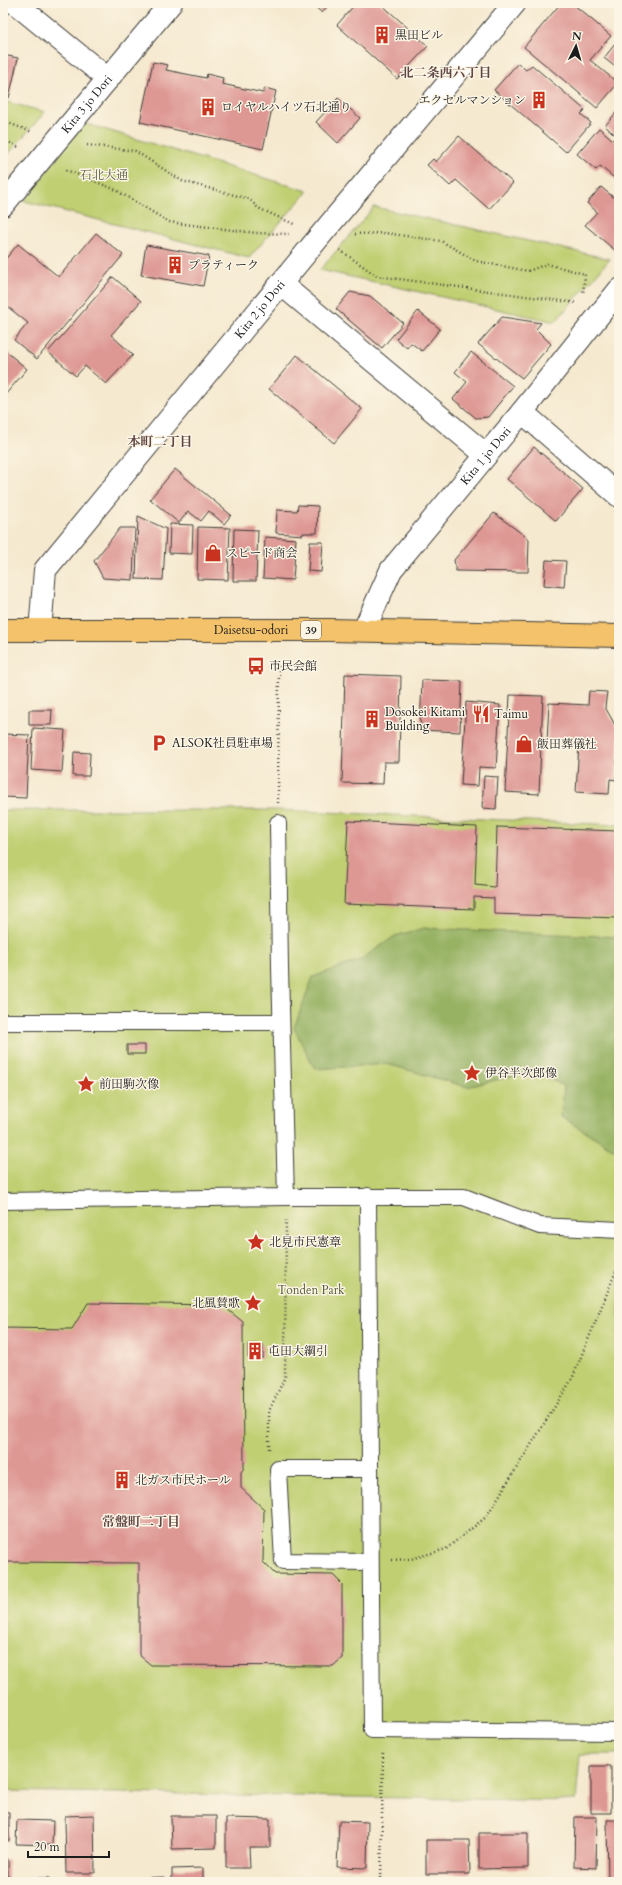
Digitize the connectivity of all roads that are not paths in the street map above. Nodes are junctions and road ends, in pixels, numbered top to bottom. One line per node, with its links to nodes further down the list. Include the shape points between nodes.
1 (15, 3): 4 (street)
2 (171, 3): 4 (street, Kita 3 jo Dori)
3 (515, 3): 6 (street, Kita 2 jo Dori)
4 (108, 78): 5 (street, Kita 3 jo Dori)
5 (3, 205)
6 (281, 284): 9 (street); 13 (street, Kita 2 jo Dori, via 45,570)
7 (619, 290): 8 (street, Kita 1 jo Dori)
8 (522, 412): 9 (street, Kita 1 jo Dori); 10 (street)
9 (486, 455): 12 (street, Kita 1 jo Dori, via 391,570)
10 (619, 496)
11 (3, 630): 13 (highway, Daisetsu-odori / 39)
12 (364, 630): 13 (highway, Daisetsu-odori / 39); 14 (highway, Daisetsu-odori / 39)
13 (40, 631)
14 (619, 636)
15 (278, 823): 17 (lane)
16 (3, 1022): 17 (lane)
17 (281, 1022): 19 (lane)
18 (368, 1196): 19 (lane); 21 (lane, via 464,1197 540,1226); 22 (lane)
19 (286, 1197): 20 (lane)
20 (3, 1201)
21 (619, 1230)
22 (370, 1469): 23 (lane); 23 (lane, via 278,1469 283,1561)
23 (370, 1562): 24 (lane, via 372,1730)
24 (619, 1732)

